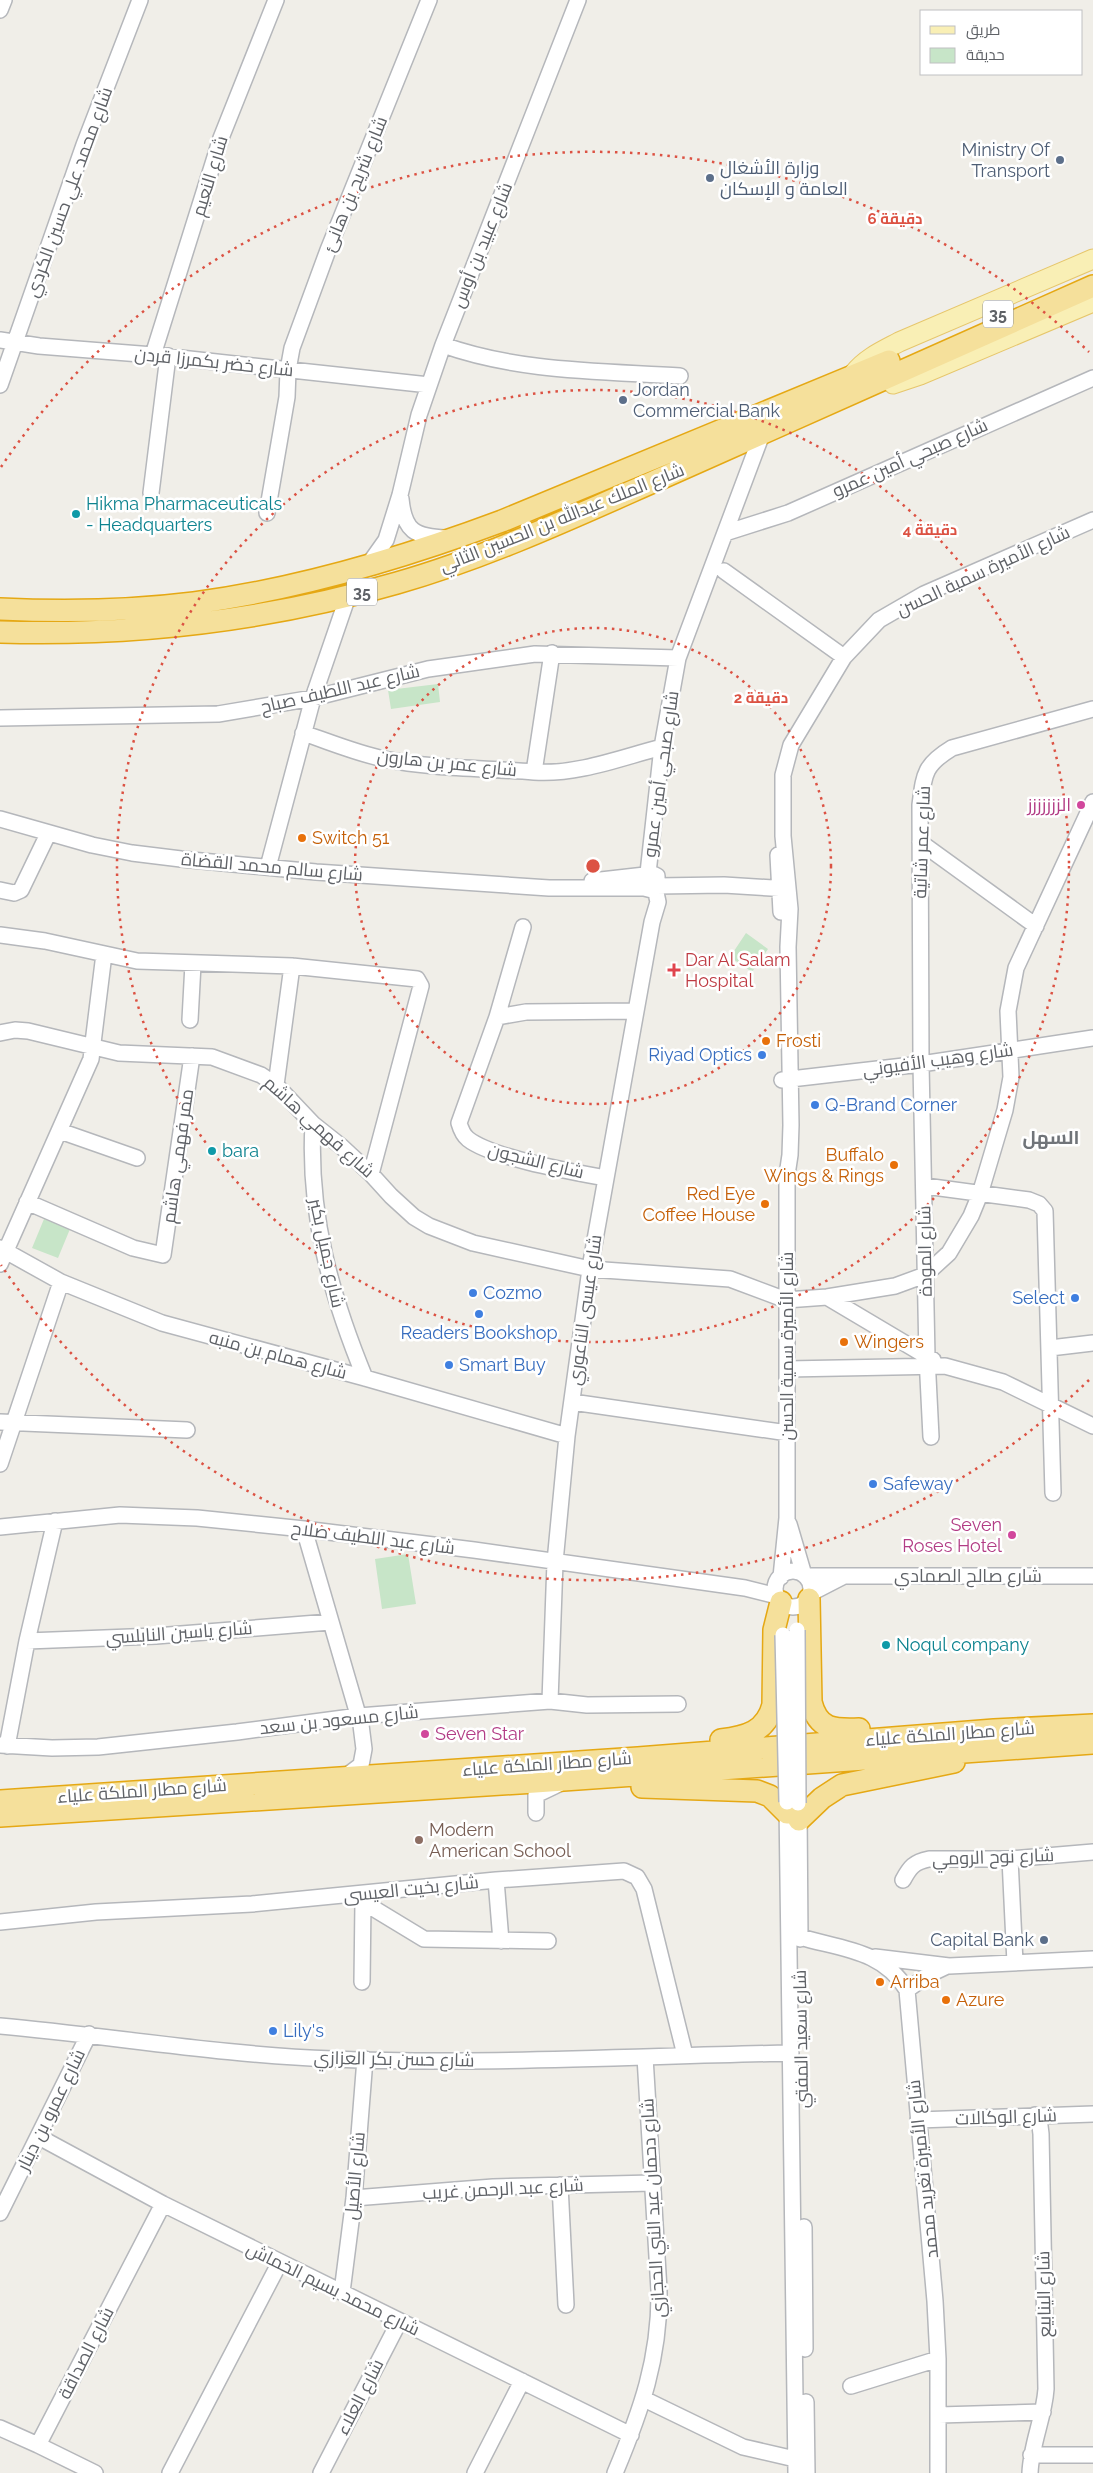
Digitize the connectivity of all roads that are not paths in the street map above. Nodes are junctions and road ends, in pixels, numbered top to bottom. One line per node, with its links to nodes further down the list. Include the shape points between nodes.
1 (4, 0): 6 (street)
2 (140, 0): 12 (street, شارع محمد علي حسين الكردي, via 78,163)
3 (276, 0): 14 (street, شارع النعيم, via 221,138)
4 (429, 0): 16 (street, شارع شريح بن هانئ, via 328,250 298,332)
5 (578, 0): 13 (street, شارع عبيد بن أوس)
6 (0, 10)
7 (1093, 259): 19 (main road, via 899,342 861,364)
8 (1093, 273): 15 (highway, شارع الملك عبدالله بن الحسين الثاني / 35)
9 (1093, 286): 15 (highway, شارع الملك عبدالله بن الحسين الثاني / 35)
10 (1093, 302): 19 (main road, via 920,375 889,385)
11 (0, 340): 12 (street, شارع خضر بكمرزا قردن)
12 (16, 344): 14 (street, شارع خضر بكمرزا قردن); 20 (street, شارع محمد علي حسين الكردي)
13 (443, 345): 17 (street, via 509,363); 21 (street, شارع عبيد بن أوس)
14 (160, 355): 16 (street, شارع خضر بكمرزا قردن); 23 (street, شارع النعيم)
15 (904, 361): 19 (highway, شارع الملك عبدالله بن الحسين الثاني / 35)
16 (288, 370): 21 (street, شارع خضر بكمرزا قردن); 25 (street, شارع شريح بن هانئ, via 287,397)
17 (680, 376)
18 (1093, 378): 27 (street, شارع صبحي أمين عمرو, via 788,513)
19 (853, 384): 22 (highway, شارع الملك عبدالله بن الحسين الثاني / 35); 28 (highway, شارع الملك عبدالله بن الحسين الثاني / 35)
20 (0, 385)
21 (429, 385): 24 (street, شارع عبيد بن أوس, via 411,444)
22 (762, 434): 27 (street, شارع صبحي أمين عمرو); 31 (highway, شارع الملك عبدالله بن الحسين الثاني / 35, via 536,532 439,569)
23 (151, 492)
24 (400, 496): 28 (street, شارع عبيد بن أوس, via 403,518 413,531 427,537); 29 (street, شارع عبيد بن أوس, via 386,540)
25 (267, 513)
26 (1093, 520): 35 (street, شارع الأميرة سمية الحسن, via 899,606 879,620)
27 (725, 533): 36 (street, شارع صبحي أمين عمرو)
28 (454, 538): 29 (highway, شارع الملك عبدالله بن الحسين الثاني / 35)
29 (369, 564): 32 (highway, شارع الملك عبدالله بن الحسين الثاني / 35, via 275,589 192,603 90,609)
30 (724, 571): 35 (street)
31 (348, 596): 33 (highway, شارع الملك عبدالله بن الحسين الثاني / 35, via 223,622 159,629); 37 (street)
32 (0, 609)
33 (0, 632)
34 (552, 653): 36 (street, شارع عبد اللطيف صباح); 37 (street, شارع عبد اللطيف صباح, via 428,669); 42 (street, شارع عمر بن هارون)
35 (844, 657): 49 (street, شارع الأميرة سمية الحسن, via 791,745 783,775)
36 (678, 658): 41 (street, شارع صبحي أمين عمرو)
37 (313, 698): 39 (street, شارع عبد اللطيف صباح, via 209,714); 40 (street)
38 (1092, 713): 46 (street, شارع عمر شاتية, via 952,748 935,759 927,770 923,786)
39 (0, 718)
40 (303, 733): 42 (street, شارع عمر بن هارون, via 385,759); 47 (street)
41 (662, 747): 42 (street, via 571,770); 48 (street, شارع صبحي أمين عمرو)
42 (534, 772)
43 (1093, 802): 51 (street)
44 (0, 819): 45 (street, شارع سالم محمد القضاة)
45 (48, 834): 47 (street, شارع سالم محمد القضاة, via 132,853); 50 (street, via 21,890 14,893)
46 (920, 842): 51 (street); 65 (street, شارع عمر شاتية)
47 (268, 867): 48 (street, شارع سالم محمد القضاة, via 549,888)
48 (650, 882): 49 (street, شارع سالم محمد القضاة); 57 (street, شارع عيسى الناعوري, via 652,922)
49 (784, 884): 66 (street, شارع الأميرة سمية الحسن, via 781,908)
50 (0, 890)
51 (1036, 926): 63 (street, via 1012,983 1008,1011)
52 (523, 927): 58 (street)
53 (0, 935): 54 (street)
54 (104, 954): 55 (street, via 137,961); 62 (street)
55 (194, 964): 56 (street); 59 (street)
56 (292, 966): 67 (street); 71 (street, via 413,977 420,982)
57 (636, 1010): 58 (street, via 526,1012); 72 (street, شارع عيسى الناعوري)
58 (497, 1017): 72 (street, شارع الشجون, via 461,1114 461,1132 477,1145 506,1155)
59 (190, 1020)
60 (0, 1033): 62 (street, شارع فهمي هاشم, via 28,1031)
61 (1093, 1038): 63 (street, شارع وهيب الأفيوني)
62 (94, 1049): 64 (street, شارع فهمي هاشم); 69 (street)
63 (1011, 1050): 65 (street, شارع وهيب الأفيوني); 74 (street, via 1011,1077 1005,1110)
64 (192, 1056): 67 (street, شارع فهمي هاشم, via 230,1062); 75 (street, ممر فهمي هاشم, via 163,1255 133,1248)
65 (921, 1064): 66 (street, شارع وهيب الأفيوني); 73 (street, شارع المودة)
66 (786, 1079): 81 (street, شارع الأميرة سمية الحسن, via 782,1161 787,1175)
67 (276, 1085): 68 (street, شارع فهمي هاشم)
68 (313, 1124): 71 (street, شارع فهمي هاشم); 86 (street, شارع جميل بكير, via 312,1182 322,1244 335,1299)
69 (60, 1131): 70 (street); 75 (street)
70 (137, 1158)
71 (372, 1174): 77 (street, شارع فهمي هاشم, via 399,1204 429,1226 485,1247)
72 (606, 1178): 77 (street, شارع عيسى الناعوري)
73 (924, 1186): 74 (street); 78 (street, شارع المودة)
74 (980, 1194): 78 (street, via 950,1253); 83 (street, via 1029,1200 1040,1204 1045,1211)
75 (27, 1202): 76 (street)
76 (2, 1254): 79 (street, شارع همام بن منبه)
77 (590, 1269): 81 (street, شارع فهمي هاشم, via 730,1279); 87 (street, شارع عيسى الناعوري)
78 (925, 1275): 80 (street, via 895,1286); 84 (street, شارع المودة)
79 (60, 1282): 86 (street, شارع همام بن منبه, via 180,1329); 89 (street)
80 (827, 1298): 81 (street); 84 (street)
81 (786, 1300): 85 (street, شارع الأميرة سمية الحسن)
82 (1093, 1343): 83 (street)
83 (1050, 1348): 88 (street)
84 (927, 1361): 85 (street); 88 (street, via 1002,1382); 94 (street, شارع المودة)
85 (788, 1368): 92 (street, شارع الأميرة سمية الحسن)
86 (365, 1378): 93 (street, شارع همام بن منبه)
87 (572, 1402): 92 (street); 93 (street, شارع عيسى الناعوري)
88 (1050, 1404): 90 (street); 96 (street)
89 (7, 1423): 91 (street); 95 (street)
90 (1093, 1426)
91 (187, 1430)
92 (788, 1433): 97 (street, شارع الأميرة سمية الحسن)
93 (567, 1436): 101 (street, شارع عيسى الناعوري)
94 (931, 1437)
95 (0, 1464)
96 (1053, 1493)
97 (788, 1518): 102 (street, شارع الأميرة سمية الحسن); 105 (street, شارع الأميرة سمية الحسن)
98 (55, 1521): 99 (street, شارع عبد اللطيف صلاح); 100 (street, شارع عبد اللطيف صلاح, via 133,1515); 107 (street)
99 (0, 1527)
100 (304, 1529): 101 (street, شارع عبد اللطيف صلاح); 106 (street)
101 (555, 1562): 105 (street, شارع عبد اللطيف صلاح); 108 (street, شارع عيسى الناعوري)
102 (804, 1575): 103 (street, شارع صالح الصمادي); 105 (street, شارع عبد اللطيف صلاح, via 792,1572); 105 (street, شارع الأميرة سمية الحسن, via 811,1587)
103 (844, 1576): 104 (street, شارع صالح الصمادي); 105 (street, شارع صالح الصمادي)
104 (1093, 1576)
105 (790, 1596): 112 (highway, via 814,1715 824,1725 840,1730 955,1725); 116 (highway, via 774,1630 773,1705 759,1729 741,1737 631,1750); 123 (street, شارع سعيد المفتي, bridge)
106 (330, 1622): 107 (street, شارع ياسين النابلسي, via 156,1636); 110 (street)
107 (27, 1641): 114 (street)
108 (550, 1701): 109 (street, شارع مسعود بن سعد, via 588,1705); 110 (street, شارع مسعود بن سعد)
109 (678, 1704)
110 (359, 1716): 114 (street, شارع مسعود بن سعد, via 98,1747); 115 (street)
111 (1093, 1726): 112 (highway, شارع مطار الملكة علياء)
112 (992, 1740): 113 (highway, شارع مطار الملكة علياء); 116 (highway, شارع مطار الملكة علياء); 123 (highway, via 936,1767 842,1785)
113 (1093, 1743)
114 (4, 1746)
115 (364, 1749): 117 (street); 118 (street, via 375,1765)
116 (600, 1769): 118 (highway, شارع مطار الملكة علياء); 119 (highway, شارع مطار الملكة علياء); 123 (highway, via 640,1786 758,1791)
117 (353, 1771): 118 (highway, شارع مطار الملكة علياء); 122 (highway, شارع مطار الملكة علياء)
118 (391, 1774)
119 (572, 1780): 120 (highway, شارع مطار الملكة علياء); 121 (street)
120 (498, 1784): 121 (street); 125 (highway, شارع مطار الملكة علياء)
121 (536, 1795): 124 (street)
122 (0, 1801)
123 (793, 1810): 132 (street, شارع سعيد المفتي); 143 (street, شارع سعيد المفتي)
124 (536, 1814)
125 (0, 1816)
126 (1093, 1852): 127 (street, شارع نوح الرومي)
127 (1010, 1859): 129 (street, شارع نوح الرومي, via 929,1859 910,1867); 137 (street)
128 (496, 1880): 130 (street, شارع بخيت العيسى); 133 (street); 144 (street, شارع بخيت العيسى, via 617,1871 637,1877 644,1889)
129 (903, 1880)
130 (363, 1898): 131 (street, شارع بخيت العيسى, via 96,1912); 133 (street, via 422,1939); 139 (street)
131 (0, 1922)
132 (800, 1937): 135 (street); 177 (street, شارع سعيد المفتي)
133 (501, 1941): 134 (street)
134 (548, 1941)
135 (869, 1956): 138 (street); 140 (street, via 894,1972)
136 (1093, 1959): 137 (street)
137 (1015, 1963): 138 (street)
138 (949, 1966): 140 (street, via 928,1975)
139 (362, 1982)
140 (907, 1990): 149 (street, شارع الأميرة تغريد محمد)
141 (0, 2026): 142 (street, شارع حسن بكر العزازي)
142 (89, 2034): 146 (street, شارع حسن بكر العزازي, via 295,2056); 150 (street, شارع عمرو بن دينار)
143 (790, 2053): 144 (street, شارع حسن بكر العزازي); 171 (street, شارع سعيد المفتي)
144 (684, 2055): 145 (street, شارع حسن بكر العزازي)
145 (644, 2057): 146 (street, شارع حسن بكر العزازي); 151 (street, شارع دحمان عبد النبي الحجازي)
146 (365, 2060): 153 (street, شارع الأصيل)
147 (1093, 2114): 148 (street, شارع الوكالات)
148 (1035, 2115): 149 (street, شارع الوكالات); 164 (street, شارع الينابيع, via 1041,2134 1046,2389)
149 (918, 2120): 160 (street, شارع الأميرة تغريد محمد, via 934,2280)
150 (39, 2137): 154 (street, شارع محمد بسيم الخماش); 155 (street, شارع عمرو بن دينار)
151 (652, 2183): 152 (street, شارع عبد الرحمن غريب); 163 (street, شارع دحمان عبد النبي الحجازي, via 659,2308 656,2347)
152 (560, 2185): 153 (street, شارع عبد الرحمن غريب); 158 (street)
153 (354, 2198): 157 (street, شارع الأصيل)
154 (163, 2204): 156 (street, شارع محمد بسيم الخماش); 168 (street, شارع الصداقة)
155 (0, 2213)
156 (280, 2262): 157 (street, شارع محمد بسيم الخماش); 173 (street)
157 (342, 2292): 159 (street, شارع محمد بسيم الخماش)
158 (566, 2305)
159 (399, 2322): 161 (street, شارع محمد بسيم الخماش); 174 (street, شارع العلاء)
160 (938, 2359): 162 (street); 165 (street, شارع الأميرة تغريد محمد)
161 (522, 2381): 167 (street, شارع محمد بسيم الخماش); 175 (street)
162 (851, 2386)
163 (644, 2399): 167 (street, شارع دحمان عبد النبي الحجازي); 171 (street, via 744,2447)
164 (1043, 2412): 165 (street); 169 (street, شارع الينابيع)
165 (939, 2415): 178 (street, شارع الأميرة تغريد محمد)
166 (0, 2428): 168 (street)
167 (631, 2435): 176 (street, شارع دحمان عبد النبي الحجازي)
168 (38, 2445): 172 (street)
169 (1031, 2455): 170 (street); 179 (street, شارع الينابيع)
170 (1093, 2455)
171 (795, 2466)
172 (95, 2473)
173 (170, 2473)
174 (321, 2473)
175 (475, 2473)
176 (616, 2473)
177 (806, 2473)
178 (938, 2473)
179 (1030, 2473)

